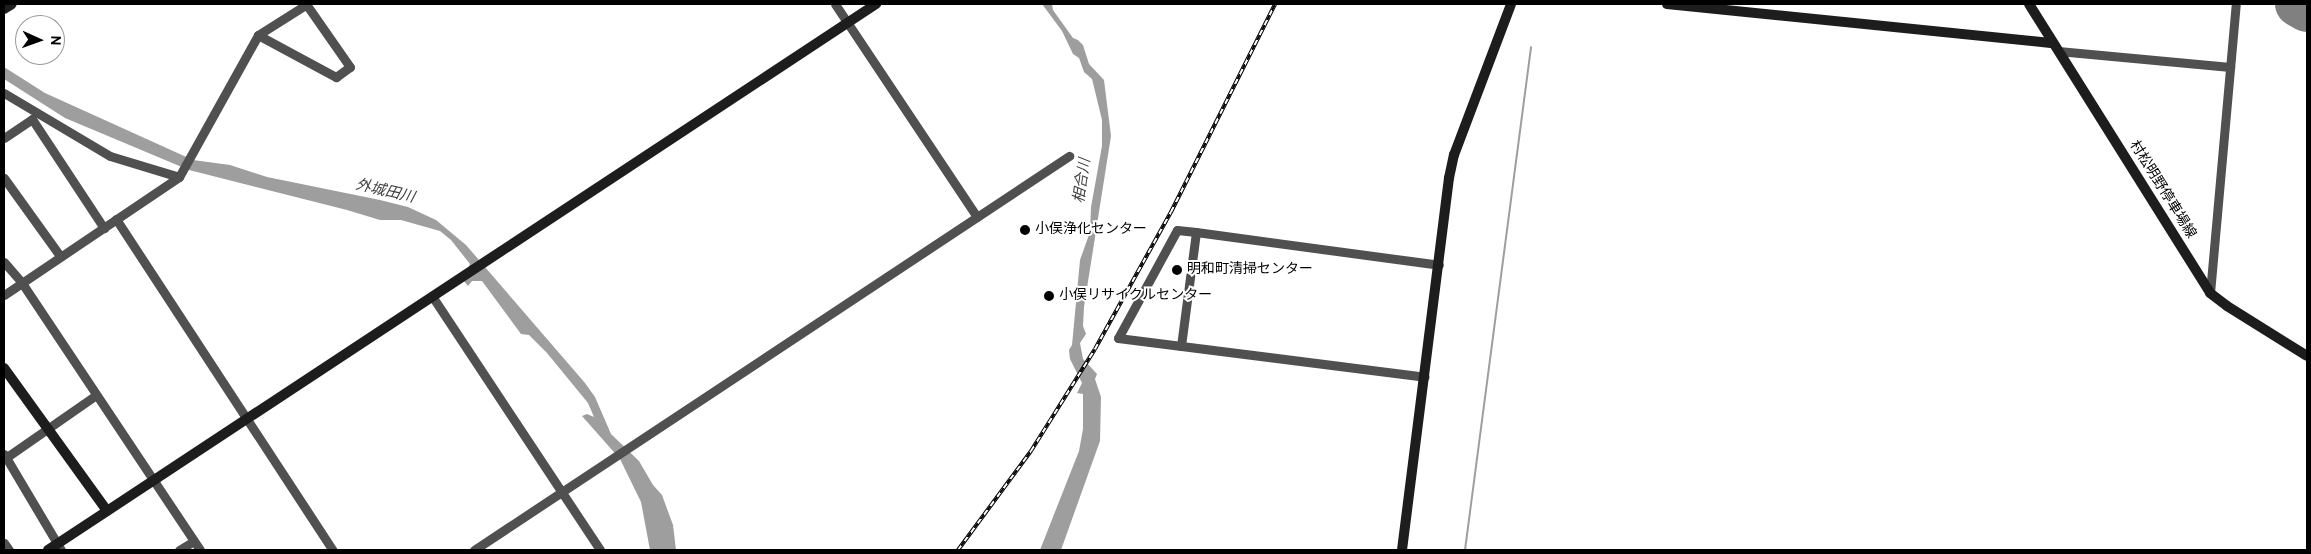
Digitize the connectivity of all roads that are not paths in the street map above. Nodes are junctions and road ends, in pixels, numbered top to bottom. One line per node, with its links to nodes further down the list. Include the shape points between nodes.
1 (12, 4): 9 (street)
2 (307, 4): 11 (street); 11 (street, via 350,67 336,76)
3 (835, 4): 10 (street)
4 (876, 4): 10 (street)
5 (1510, 4): 26 (street, via 1454,155)
6 (1667, 4): 12 (street)
7 (2029, 4): 12 (street, 村松明野停車場線)
8 (2236, 4): 13 (street)
9 (4, 9)
10 (847, 22): 20 (street); 30 (street)
11 (258, 35): 18 (street)
12 (2056, 47): 13 (street); 28 (street, 村松明野停車場線)
13 (2230, 67): 28 (street)
14 (4, 93): 15 (street)
15 (34, 116): 16 (street); 18 (street, via 58,123 110,156); 22 (street)
16 (4, 138)
17 (1069, 156): 20 (street)
18 (180, 176): 21 (street)
19 (4, 178): 24 (street)
20 (977, 217): 40 (street)
21 (116, 219): 22 (street); 36 (street)
22 (104, 228): 24 (street)
23 (1196, 232): 26 (street); 31 (street); 31 (street, via 1177,230 1118,338)
24 (60, 256): 27 (street)
25 (4, 262): 27 (street)
26 (1439, 265): 34 (street)
27 (22, 283): 29 (street); 35 (street)
28 (2210, 293): 32 (street, 村松明野停車場線)
29 (4, 295)
30 (432, 296): 36 (street); 40 (street)
31 (1181, 346): 34 (street)
32 (2307, 356)
33 (4, 368): 37 (street)
34 (1425, 377): 52 (street)
35 (96, 395): 37 (street); 39 (street)
36 (247, 420): 39 (street); 49 (street)
37 (47, 427): 38 (street); 41 (street)
38 (4, 457): 44 (street)
39 (152, 481): 41 (street); 42 (street)
40 (562, 492): 50 (street); 51 (street)
41 (107, 511): 44 (street)
42 (194, 541): 47 (street); 48 (street)
43 (4, 543): 45 (street)
44 (59, 547): 46 (street)
45 (9, 550)
46 (48, 550)
47 (179, 550)
48 (200, 550)
49 (333, 550)
50 (474, 550)
51 (600, 550)
52 (1402, 550)

